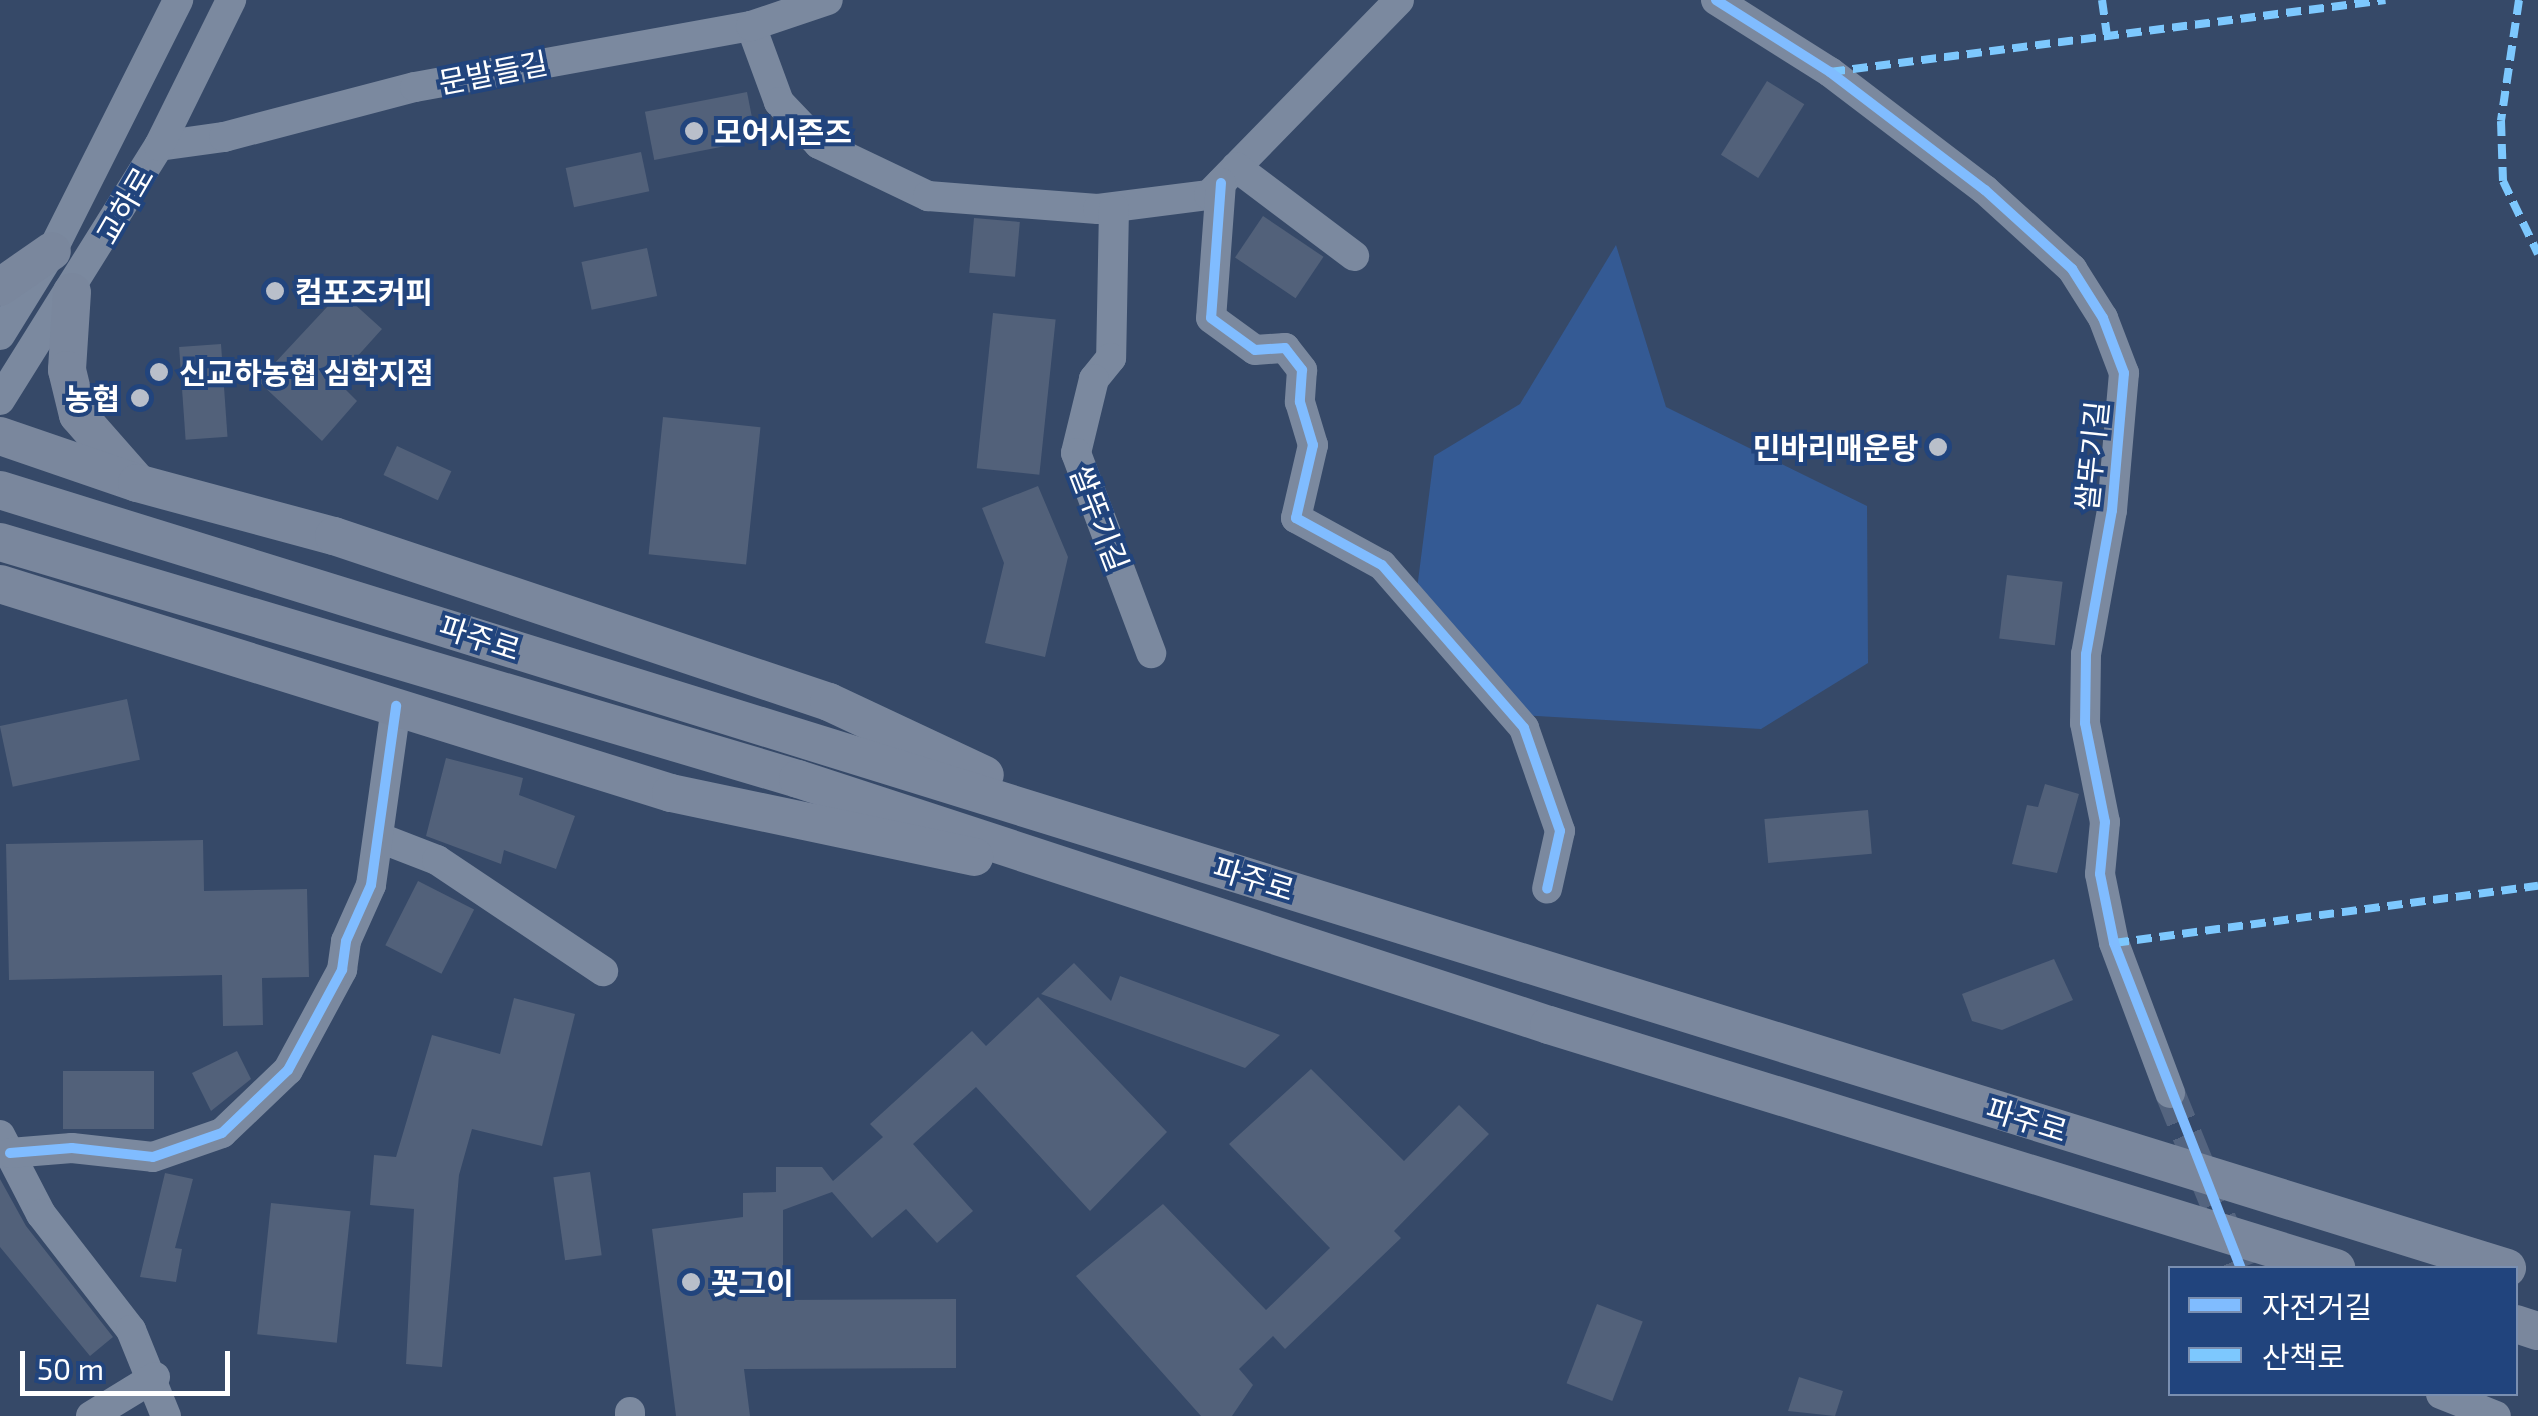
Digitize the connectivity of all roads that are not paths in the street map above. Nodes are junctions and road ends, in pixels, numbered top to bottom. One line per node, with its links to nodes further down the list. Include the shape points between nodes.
1 (178, 0): 10 (street, 교하로)
2 (231, 0): 7 (street, 교하로)
3 (828, 0): 6 (street, 문발들길)
4 (1398, 0): 8 (street)
5 (1716, 0): 30 (street, 쌀뚜기길, via 1830,72 1985,190 2072,270 2104,318 2124,374 2112,510 2086,654 2085,723 2104,822 2100,874 2114,943)
6 (751, 26): 7 (street, 문발들길, via 434,84 224,138); 9 (street, via 780,102 819,144 928,196)
7 (159, 146): 13 (street, 교하로)
8 (1229, 175): 9 (street, via 1209,196); 11 (street); 28 (street, via 1211,318 1255,350 1286,348 1302,370 1300,402 1313,445 1296,518 1382,565 1524,728 1560,831)
9 (1114, 208): 23 (street, 쌀뚜기길, via 1111,358 1094,379 1076,453)
10 (52, 251): 12 (main road); 14 (street, 교하로)
11 (1354, 256)
12 (0, 287)
13 (72, 292): 15 (street, 교하로); 17 (main road, via 68,370 78,415)
14 (0, 335)
15 (0, 400)
16 (0, 436): 17 (main road)
17 (138, 483): 25 (main road, via 334,536 830,702)
18 (11, 493): 25 (main road, 파주로)
19 (0, 542): 27 (main road, 파주로, via 798,779)
20 (0, 584): 22 (main road)
21 (0, 610): 22 (main road)
22 (94, 610): 24 (main road)
23 (1151, 653)
24 (396, 706): 26 (street); 27 (main road, via 671,793 794,824)
25 (1105, 831): 33 (main road, 파주로)
26 (380, 838): 29 (street, via 436,860); 31 (street, via 342,970 288,1070 222,1133 153,1157)
27 (1118, 884): 32 (main road, 파주로)
28 (1548, 889)
29 (602, 971)
30 (2170, 1093)
31 (5, 1144): 34 (street, via 40,1214 131,1330)
32 (2330, 1266)
33 (2501, 1266)
34 (155, 1378): 36 (street); 37 (street)
35 (2446, 1396): 38 (street)
36 (91, 1416)
37 (166, 1416)
38 (2496, 1416)

